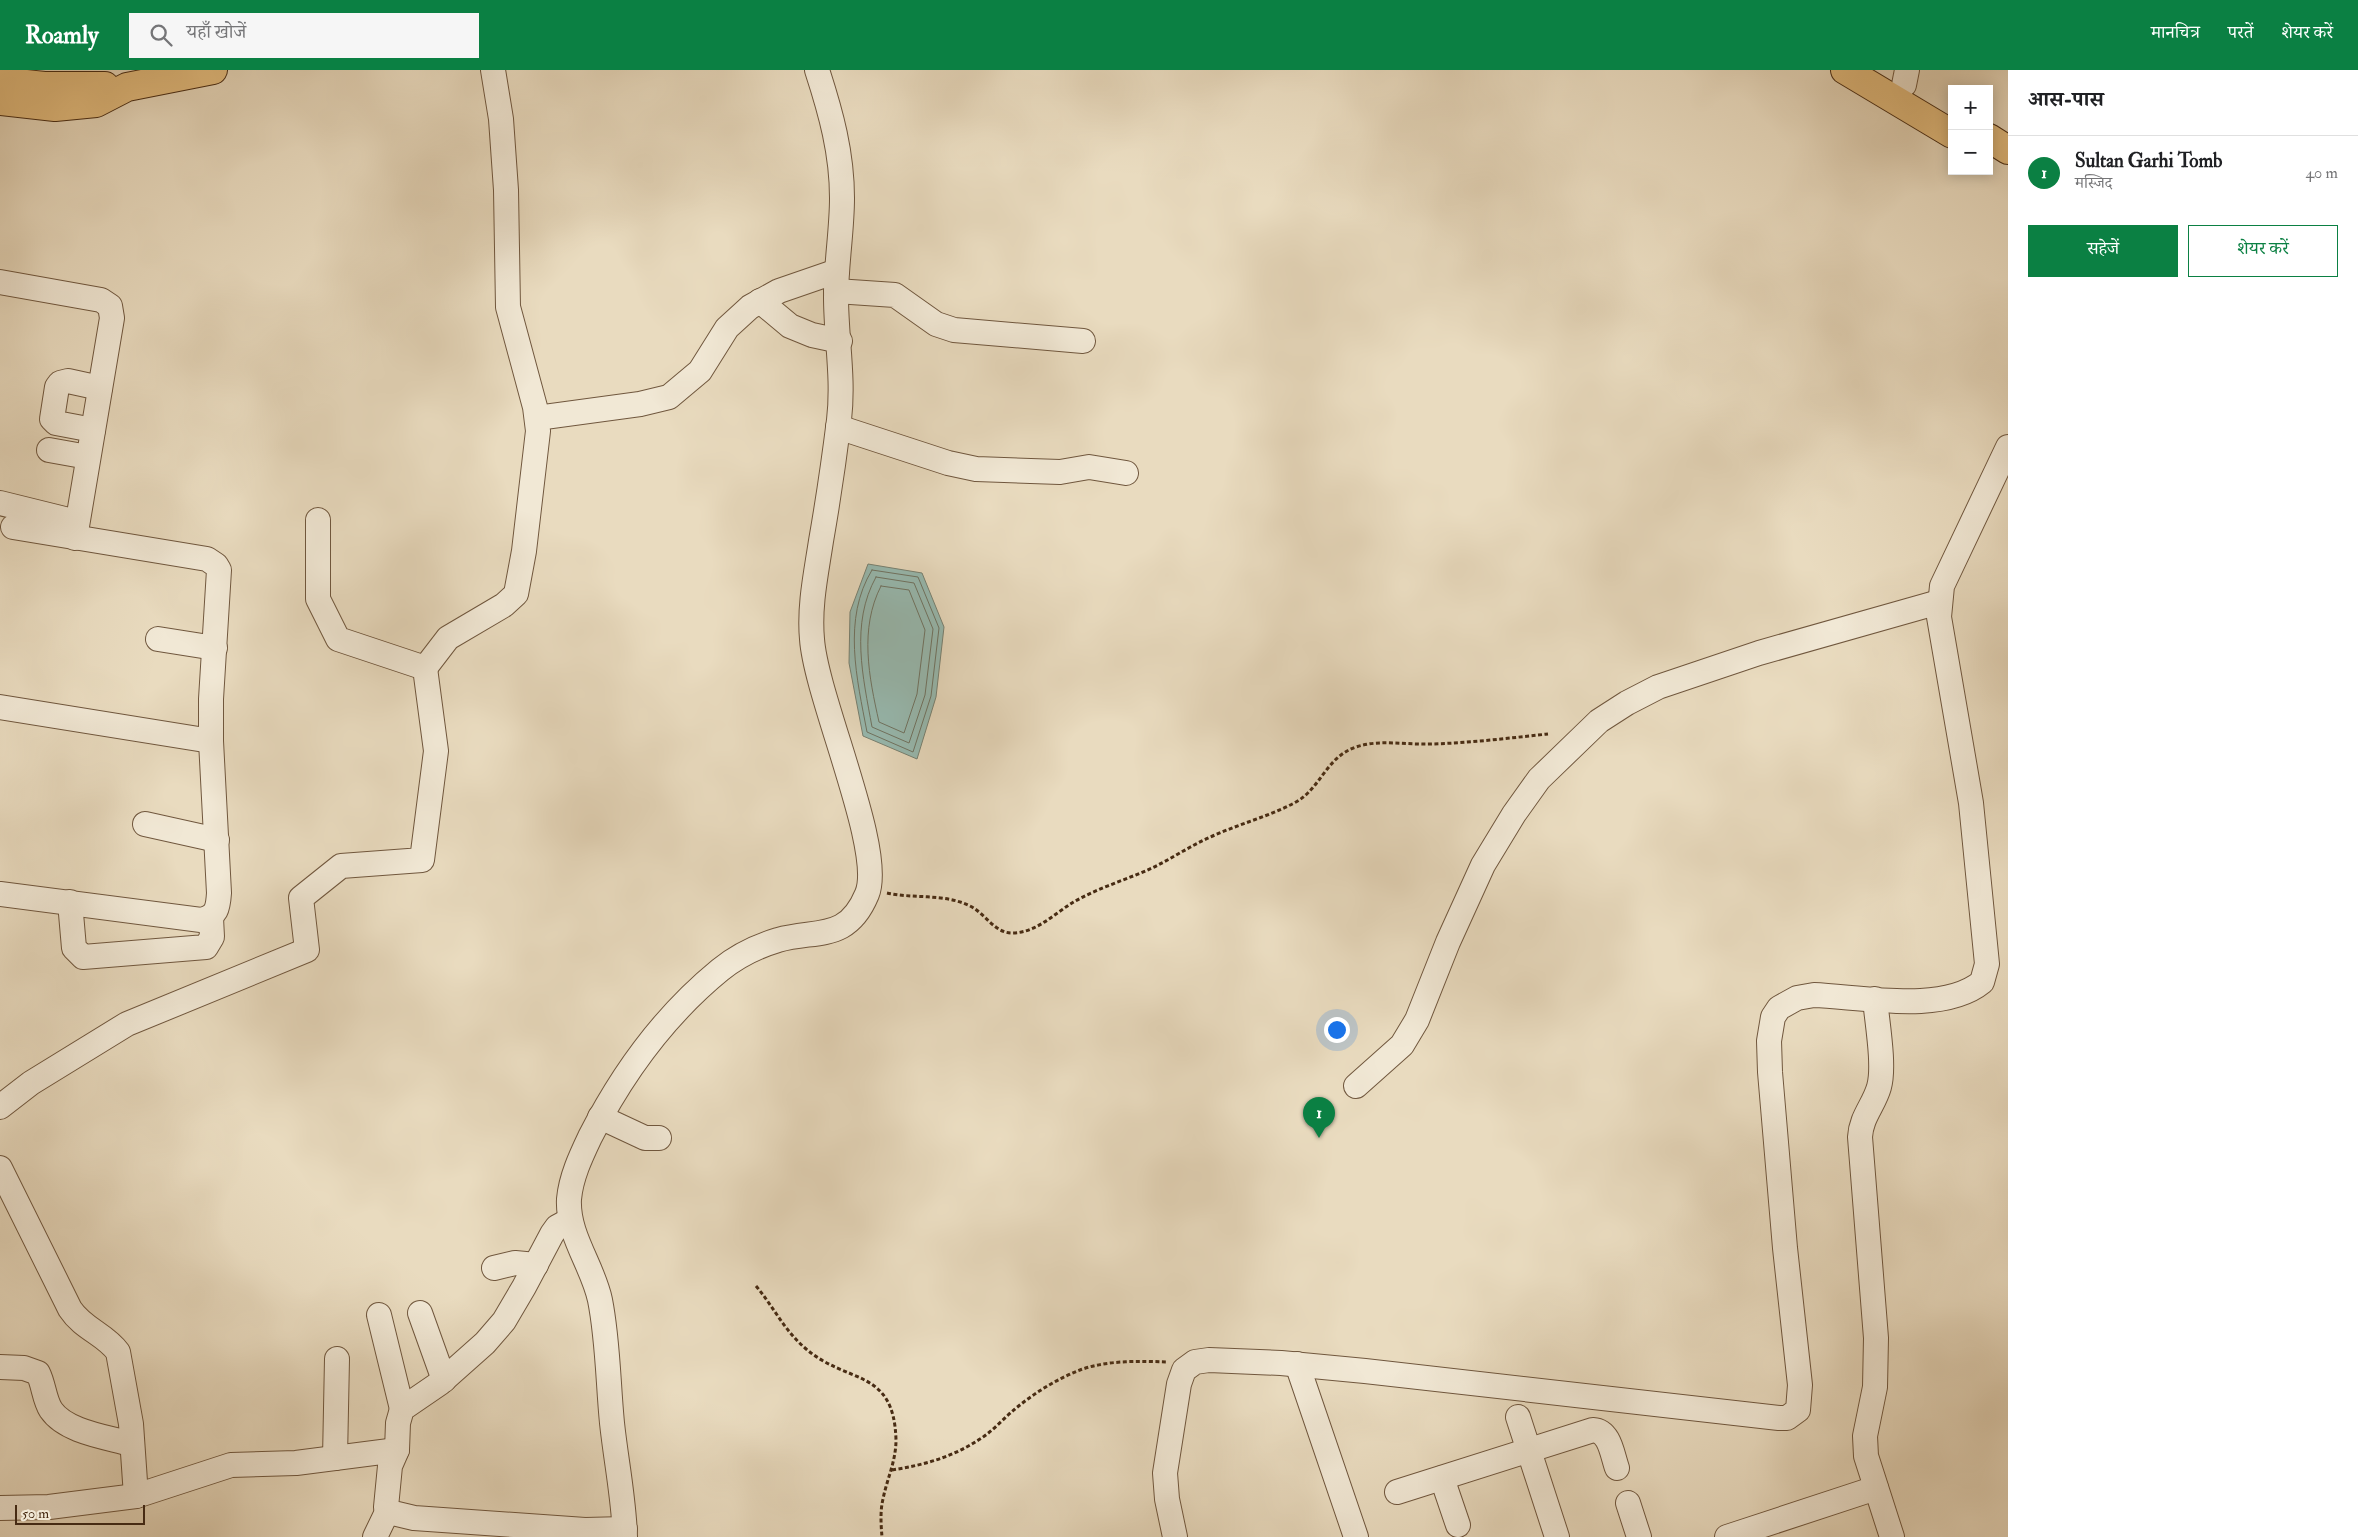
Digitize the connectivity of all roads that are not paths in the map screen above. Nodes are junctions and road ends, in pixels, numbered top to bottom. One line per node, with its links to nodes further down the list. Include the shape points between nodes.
1 (213, 70): 8 (main road)
2 (493, 70): 22 (street, via 502,119 508,307)
3 (818, 70): 16 (street, via 837,138 842,199)
4 (1845, 70): 11 (main road)
5 (1879, 70): 6 (main road)
6 (1906, 76): 10 (main road)
7 (0, 81): 8 (main road, via 44,86)
8 (127, 86): 9 (main road, via 96,103 54,107)
9 (0, 101)
10 (1948, 111)
11 (1948, 132)
12 (1993, 141): 13 (main road)
13 (2008, 150)
14 (1993, 160): 15 (main road)
15 (2008, 169)
16 (836, 281): 18 (street, via 779,291); 19 (street, via 836,320); 20 (street, via 895,295 936,324 954,330)
17 (0, 282): 21 (street, via 101,300 110,306 112,318)
18 (760, 301): 19 (street, via 790,326); 22 (street, via 727,328 700,371 669,397)
19 (840, 341): 23 (street)
20 (1083, 341)
21 (100, 388): 24 (street); 24 (street, via 68,381 60,383 52,419 56,423)
22 (537, 418): 35 (street, via 534,476 516,594 504,605 448,638)
23 (838, 427): 28 (street, via 976,469 1060,472 1089,467); 46 (street, via 814,586 812,641 816,670 864,837 870,866 869,889 856,913 834,931 795,936 761,946 727,964 699,987 631,1067)
24 (93, 430): 27 (street)
25 (2008, 447): 32 (street, via 1949,570)
26 (49, 450): 27 (street)
27 (88, 457): 31 (street)
28 (1126, 474)
29 (7, 516): 31 (street)
30 (318, 520): 35 (street, via 318,599 338,639)
31 (76, 530): 34 (street, via 207,559 216,564 220,575)
32 (1939, 602): 43 (street, via 1971,803 1986,972 1982,982 1974,988 1952,997); 44 (street, via 1759,653 1658,687 1599,721 1540,778 1514,814 1483,864 1417,1020 1402,1045)
33 (158, 639): 34 (street)
34 (215, 648): 37 (street)
35 (425, 668): 45 (street, via 436,751 422,860 341,866 301,898 307,950 127,1024)
36 (0, 707): 37 (street)
37 (211, 741): 39 (street)
38 (145, 824): 39 (street)
39 (217, 840): 42 (street, via 219,901)
40 (0, 894): 41 (street)
41 (70, 902): 42 (street, via 202,920); 42 (street, via 74,948 83,957 206,947 212,937)
42 (211, 918)
43 (1875, 999): 55 (street, via 1814,995 1797,998 1779,1008 1770,1028 1770,1072 1800,1384 1798,1410 1788,1418); 66 (street, via 1880,1080 1864,1117 1860,1137 1876,1338 1874,1387 1865,1436 1866,1456)
44 (1356, 1086)
45 (0, 1107)
46 (600, 1117): 47 (street, via 645,1138); 49 (street, via 572,1184)
47 (659, 1138)
48 (0, 1168): 60 (street, via 77,1319 118,1352 130,1414)
49 (570, 1220): 50 (street, via 557,1227); 73 (street, via 599,1297)
50 (536, 1265): 51 (street, via 515,1263); 57 (street, via 504,1321)
51 (494, 1268)
52 (420, 1312): 57 (street)
53 (379, 1315): 58 (street)
54 (337, 1359): 63 (street)
55 (1297, 1364): 75 (street, via 1209,1360 1195,1362 1184,1370 1165,1473); 76 (street)
56 (0, 1367): 60 (street, via 24,1368 38,1373 46,1400 61,1421)
57 (444, 1380): 58 (street)
58 (402, 1409): 61 (street)
59 (1518, 1417): 62 (street)
60 (131, 1444): 68 (street)
61 (397, 1450): 63 (street); 71 (street, via 390,1466)
62 (1529, 1450): 64 (street, via 1598,1430 1607,1438); 65 (street); 77 (street)
63 (335, 1458): 68 (street, via 231,1465)
64 (1617, 1468)
65 (1442, 1478): 67 (street); 72 (street)
66 (1876, 1488): 79 (street); 80 (street)
67 (1397, 1492)
68 (136, 1496): 70 (street, via 49,1507)
69 (1628, 1503): 78 (street)
70 (0, 1508)
71 (388, 1510): 73 (street, via 414,1518); 74 (street)
72 (1458, 1525)
73 (625, 1533)
74 (375, 1537)
75 (1175, 1537)
76 (1356, 1537)
77 (1557, 1537)
78 (1639, 1537)
79 (1727, 1537)
80 (1892, 1537)

